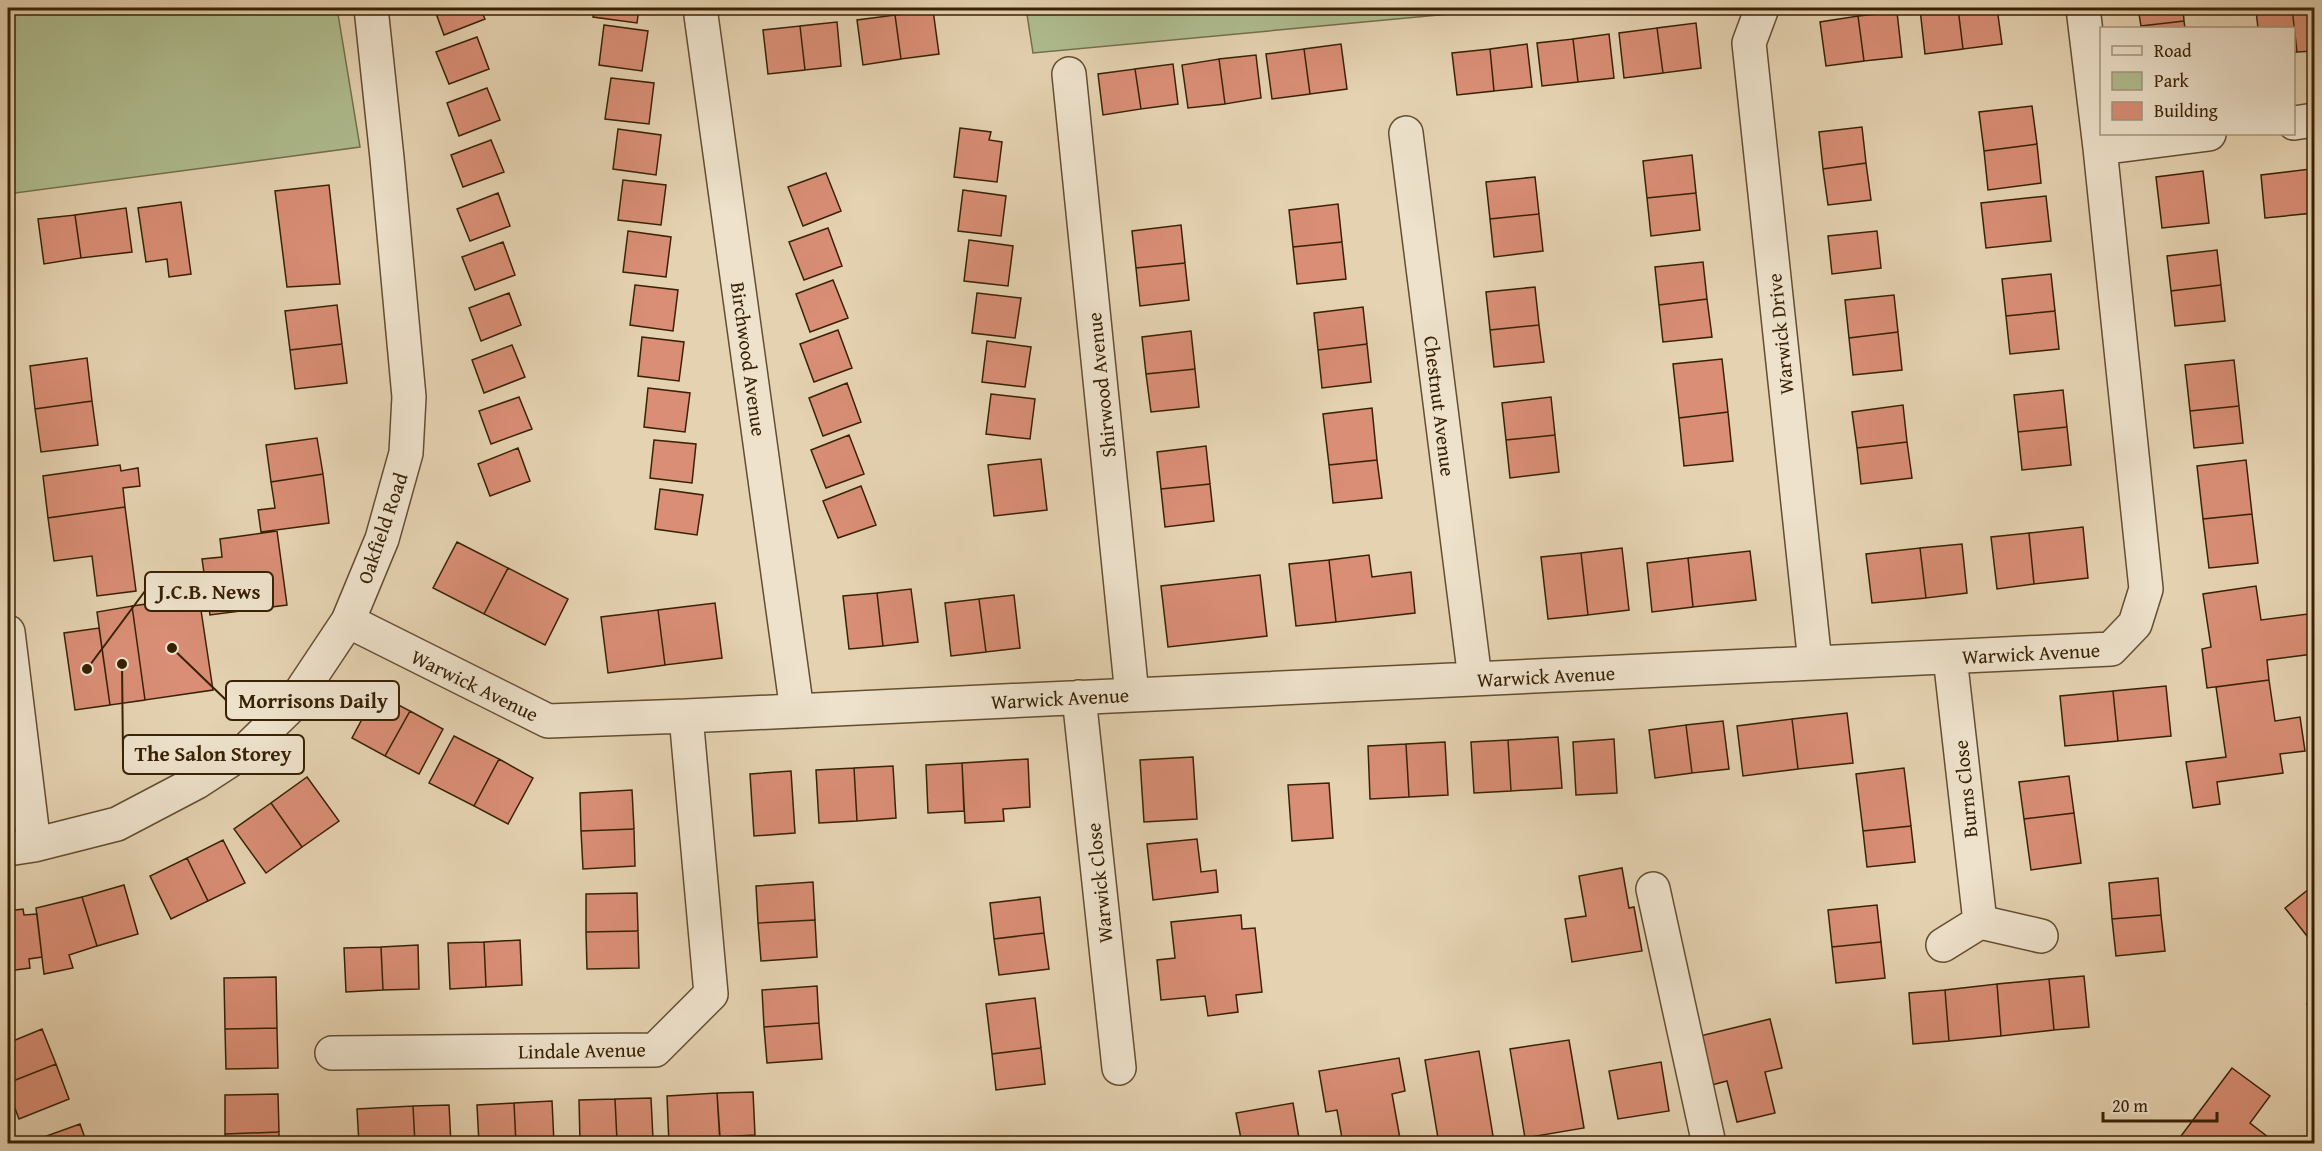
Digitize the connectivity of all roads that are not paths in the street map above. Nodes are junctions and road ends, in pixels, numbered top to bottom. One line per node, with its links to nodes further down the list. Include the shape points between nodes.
1 (371, 8): 11 (street, Oakfield Road, via 409,397 406,453 382,539)
2 (700, 8): 18 (street, Birchwood Avenue)
3 (1761, 8): 14 (street, Warwick Drive, via 1749,43)
4 (2083, 8): 10 (street, Warwick Avenue)
5 (1069, 74): 16 (street, Shirwood Avenue)
6 (2314, 120): 7 (street)
7 (2295, 123)
8 (1406, 133): 15 (street, Chestnut Avenue)
9 (2202, 135): 10 (street)
10 (2100, 147): 13 (street, Warwick Avenue, via 2146,589 2135,624 2111,649)
11 (348, 621): 19 (street, Warwick Avenue, via 548,721); 20 (street, Oakfield Road, via 292,705 246,750 197,783 117,824)
12 (8, 632): 20 (street)
13 (1950, 657): 14 (street, Warwick Avenue); 22 (street, Burns Close)
14 (1815, 663): 15 (street, Warwick Avenue)
15 (1475, 679): 16 (street, Warwick Avenue)
16 (1132, 695): 17 (street, Warwick Avenue)
17 (1079, 698): 18 (street, Warwick Avenue); 26 (street, Warwick Close)
18 (797, 711): 19 (street, Warwick Avenue)
19 (686, 716): 25 (street, Lindale Avenue, via 711,994 655,1050)
20 (21, 847)
21 (1653, 889): 27 (street)
22 (1980, 922): 23 (street); 24 (street)
23 (2041, 936)
24 (1943, 945)
25 (332, 1053)
26 (1119, 1068)
27 (1709, 1143)

